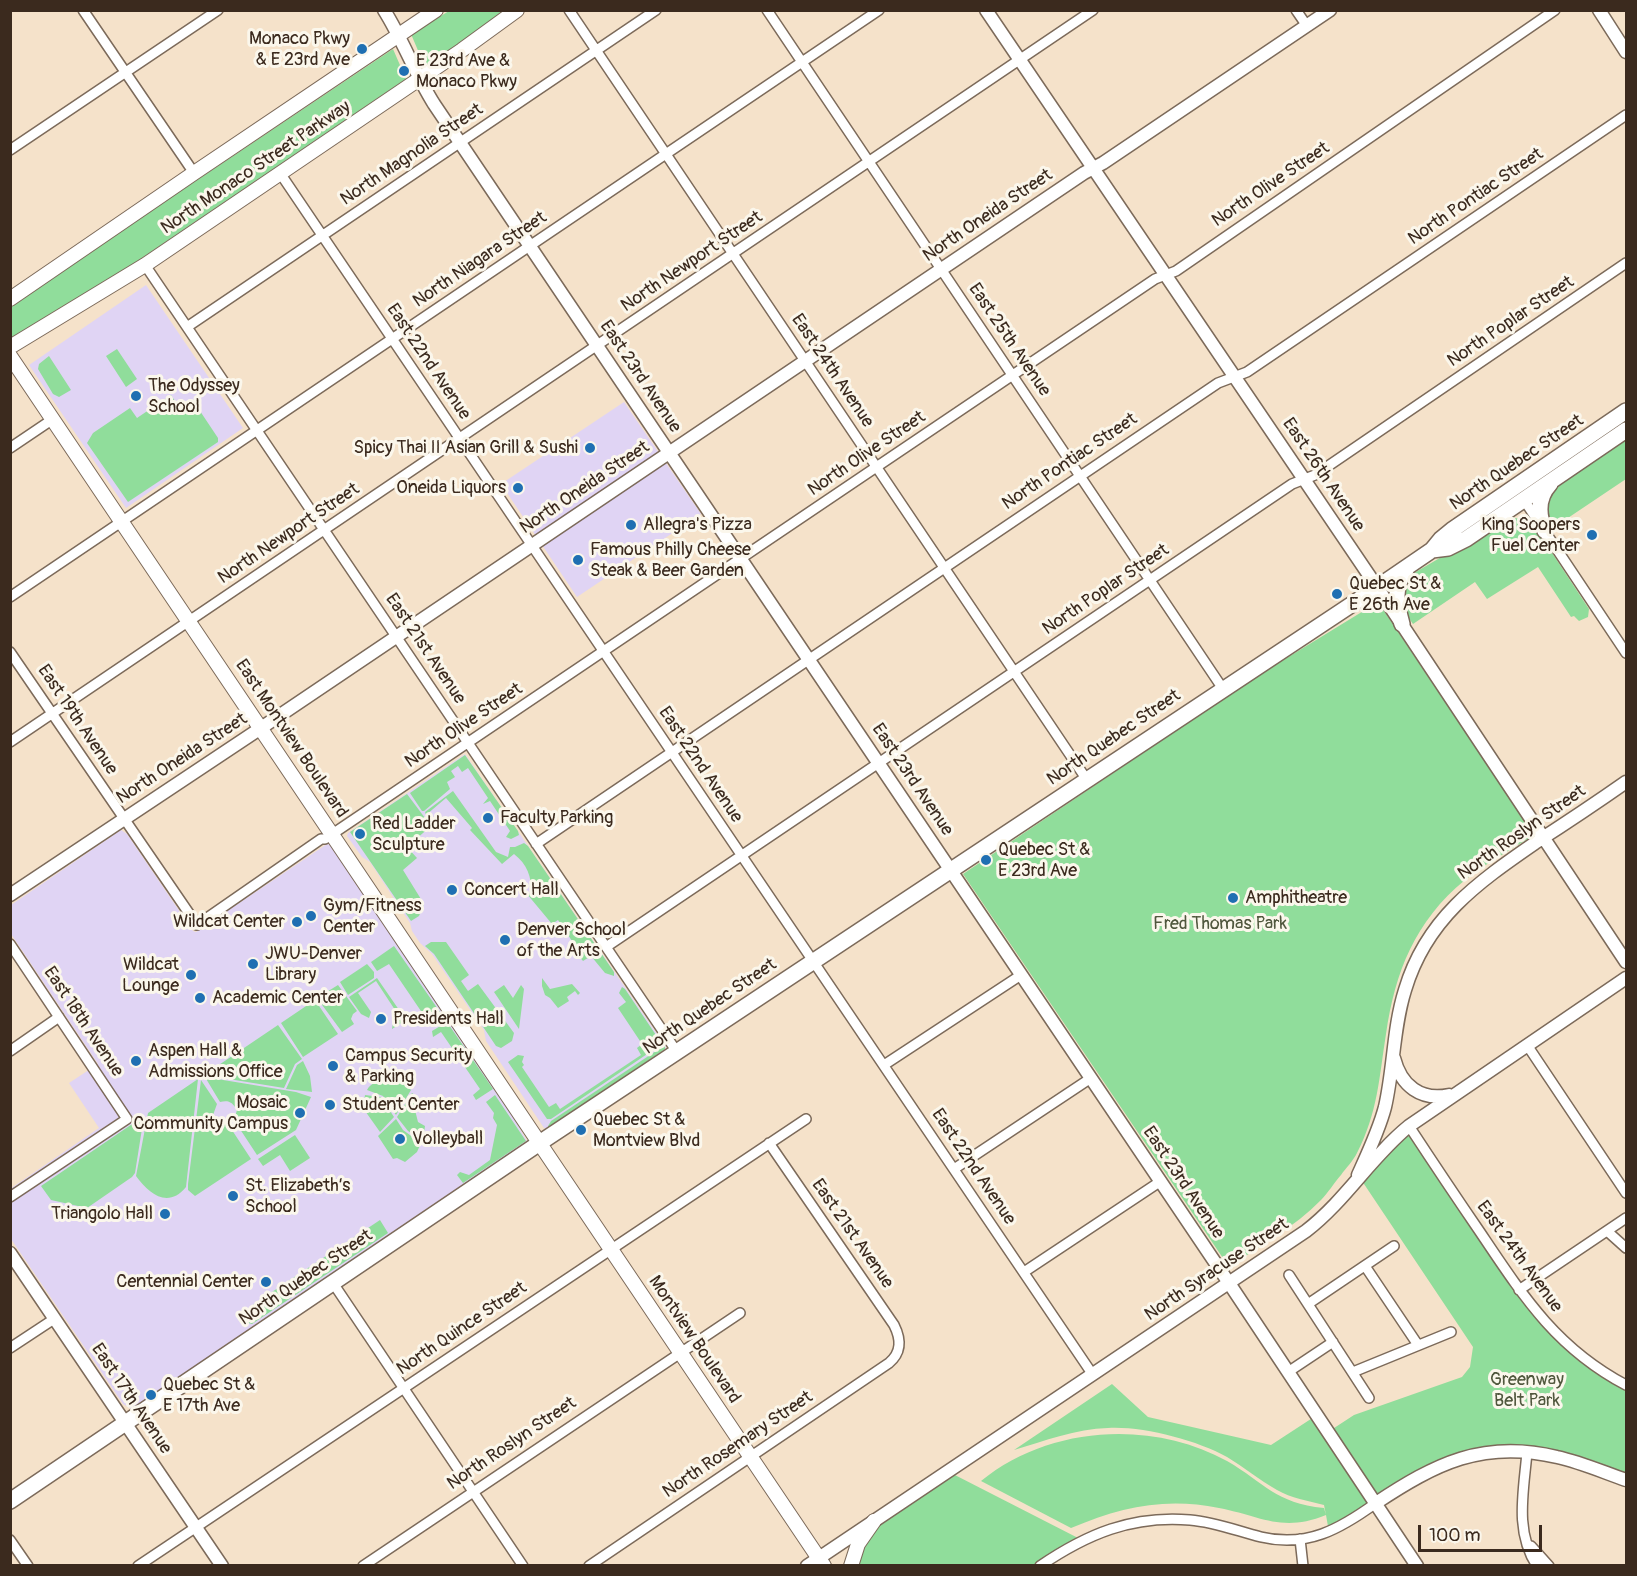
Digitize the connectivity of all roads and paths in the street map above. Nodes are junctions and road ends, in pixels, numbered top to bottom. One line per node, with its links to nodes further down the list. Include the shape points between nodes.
1 (84, 10): 22 (street)
2 (218, 10): 22 (street)
3 (384, 10): 17 (street, East 23rd Avenue)
4 (436, 10): 17 (main road, North Monaco Street Parkway)
5 (517, 10): 23 (main road, North Monaco Street Parkway)
6 (569, 10): 18 (street, East 24th Avenue)
7 (656, 10): 18 (street, North Magnolia Street)
8 (767, 10): 21 (street, East 25th Avenue)
9 (879, 10): 21 (street, North Niagara Street)
10 (986, 10): 20 (street, East 26th Avenue)
11 (1093, 10): 20 (street, North Newport Street)
12 (1296, 10): 16 (street)
13 (1330, 10): 16 (street, North Oneida Street)
14 (1555, 10): 38 (street, North Olive Street)
15 (1599, 10): 19 (street)
16 (1307, 26): 29 (street, North Oneida Street)
17 (399, 34): 23 (street, East 23rd Avenue); 30 (main road, North Monaco Street Parkway)
18 (596, 51): 25 (street, North Magnolia Street); 27 (street, East 24th Avenue)
19 (1626, 52)
20 (1020, 61): 28 (street, North Newport Street); 29 (street, East 26th Avenue)
21 (803, 63): 27 (street, North Niagara Street); 28 (street, East 25th Avenue)
22 (126, 73): 26 (street); 30 (street)
23 (420, 79): 25 (street, East 23rd Avenue); 31 (main road, North Monaco Street Parkway)
24 (1626, 115): 47 (street, North Pontiac Street, via 1247,372)
25 (460, 142): 32 (street, North Magnolia Street); 33 (street, East 23rd Avenue)
26 (10, 150)
27 (665, 154): 33 (street, North Niagara Street); 34 (street, East 24th Avenue)
28 (869, 162): 34 (street, North Newport Street); 37 (street, East 25th Avenue)
29 (1093, 169): 37 (street, North Oneida Street); 38 (street, East 26th Avenue)
30 (194, 173): 39 (main road, North Monaco Street Parkway)
31 (280, 173): 32 (street, East 22nd Avenue); 36 (main road, North Monaco Street Parkway)
32 (322, 235): 40 (street, North Magnolia Street); 41 (street, East 22nd Avenue)
33 (530, 246): 41 (street, North Niagara Street); 42 (street, East 23rd Avenue)
34 (733, 254): 42 (street, North Newport Street); 45 (street, East 24th Avenue)
35 (1626, 263): 59 (street, North Poplar Street)
36 (145, 265): 40 (street, East 21st Avenue); 43 (main road, North Monaco Street Parkway)
37 (941, 270): 45 (street, North Oneida Street); 46 (street, East 25th Avenue)
38 (1165, 275): 46 (street, North Olive Street); 47 (street, East 26th Avenue)
39 (10, 299)
40 (187, 327): 50 (street, East 21st Avenue)
41 (392, 339): 50 (street, North Niagara Street); 52 (street, East 22nd Avenue)
42 (597, 346): 52 (street, North Newport Street); 54 (street, East 23rd Avenue)
43 (10, 347)
44 (10, 356): 49 (main road, East Montview Boulevard)
45 (805, 361): 54 (street, North Oneida Street); 55 (street, East 24th Avenue)
46 (1013, 376): 55 (street, North Olive Street); 57 (street, East 25th Avenue)
47 (1234, 377): 57 (street, North Pontiac Street, via 1218,383); 59 (street, East 26th Avenue)
48 (1626, 411): 56 (main road, North Quebec Street)
49 (53, 418): 53 (street); 61 (main road, East Montview Boulevard)
50 (256, 430): 61 (street, North Niagara Street); 62 (street, East 21st Avenue)
51 (1626, 430): 58 (main road, North Quebec Street)
52 (459, 439): 62 (street, North Newport Street); 64 (street, East 22nd Avenue)
53 (10, 448)
54 (669, 453): 64 (street, North Oneida Street); 66 (street, East 23rd Avenue)
55 (877, 467): 66 (street, North Olive Street); 68 (street, East 24th Avenue)
56 (1534, 474): 60 (main road, via 1524,489); 65 (main road, North Quebec Street, via 1441,538)
57 (1080, 475): 68 (street, North Pontiac Street); 69 (street, East 25th Avenue)
58 (1560, 476): 60 (main road, North Quebec Street); 63 (main road, via 1541,498 1540,517)
59 (1304, 479): 69 (street, North Poplar Street); 70 (street, East 26th Avenue)
60 (1524, 500): 63 (street); 65 (main road, North Quebec Street, via 1460,543)
61 (122, 521): 71 (street, North Niagara Street); 72 (main road, East Montview Boulevard)
62 (324, 530): 72 (street, North Newport Street); 74 (street, East 21st Avenue)
63 (1545, 531): 77 (street)
64 (532, 546): 74 (street, North Oneida Street); 76 (street, East 22nd Avenue)
65 (1432, 550): 67 (main road, North Quebec Street)
66 (741, 559): 76 (street, North Olive Street); 78 (street, East 23rd Avenue)
67 (1409, 566): 70 (main road, North Quebec Street); 73 (main road, via 1396,595)
68 (944, 567): 78 (street, North Pontiac Street); 79 (street, East 24th Avenue)
69 (1150, 580): 79 (street, North Poplar Street); 80 (street, East 25th Avenue)
70 (1377, 587): 73 (street, East 26th Avenue); 80 (main road, North Quebec Street)
71 (10, 597)
72 (190, 620): 81 (street, North Newport Street); 82 (main road, East Montview Boulevard)
73 (1402, 624): 91 (street, East 26th Avenue)
74 (396, 637): 82 (street, North Oneida Street); 84 (street, East 21st Avenue)
75 (10, 652): 81 (street, East 19th Avenue)
76 (604, 652): 84 (street, North Olive Street); 85 (street, East 22nd Avenue)
77 (1626, 653)
78 (808, 659): 85 (street, North Pontiac Street); 86 (street, East 23rd Avenue)
79 (1014, 671): 86 (street, North Poplar Street); 87 (street, East 24th Avenue)
80 (1223, 689): 87 (main road, North Quebec Street)
81 (52, 714): 83 (street, North Newport Street); 89 (street, East 19th Avenue)
82 (261, 728): 89 (street, North Oneida Street); 90 (main road, East Montview Boulevard)
83 (10, 742)
84 (468, 743): 90 (street, North Olive Street); 92 (street, East 21st Avenue)
85 (671, 752): 92 (street, North Pontiac Street); 93 (street, East 22nd Avenue)
86 (878, 763): 93 (street, North Poplar Street); 94 (street, East 23rd Avenue)
87 (1087, 780): 94 (main road, North Quebec Street)
88 (1626, 782): 91 (street, North Roslyn Street)
89 (124, 819): 95 (street, North Oneida Street); 96 (street, East 19th Avenue)
90 (333, 834): 96 (street, North Olive Street, via 321,838); 113 (main road, East Montview Boulevard)
91 (1544, 838): 100 (street, East 26th Avenue); 107 (street, North Roslyn Street, via 1476,885 1432,932 1405,988)
92 (536, 843): 98 (street, East 21st Avenue)
93 (741, 855): 98 (street, North Poplar Street); 99 (street, East 22nd Avenue)
94 (951, 870): 99 (main road, North Quebec Street); 101 (street, East 23rd Avenue)
95 (10, 895)
96 (197, 925)
97 (10, 944): 103 (street, East 18th Avenue)
98 (606, 947): 106 (street, East 21st Avenue)
99 (814, 962): 106 (main road, North Quebec Street); 108 (street, East 22nd Avenue)
100 (1626, 962)
101 (1021, 975): 108 (street); 109 (street, East 23rd Avenue)
102 (1626, 978): 104 (street, North Syracuse Street)
103 (59, 1017): 105 (street); 119 (street, East 18th Avenue, via 127,1119)
104 (1527, 1045): 110 (street, North Syracuse Street); 118 (street)
105 (10, 1051)
106 (677, 1052): 113 (main road, North Quebec Street)
107 (1393, 1054): 110 (street, via 1400,1076 1414,1091 1432,1097); 117 (street, North Roslyn Street, via 1380,1121)
108 (884, 1065): 115 (street, East 22nd Avenue)
109 (1091, 1078): 115 (street); 116 (street, East 23rd Avenue)
110 (1454, 1094): 112 (street, North Syracuse Street)
111 (806, 1119): 114 (street, North Quince Street)
112 (1409, 1126): 117 (street, North Syracuse Street); 131 (street, East 24th Avenue)
113 (541, 1142): 124 (main road, Montview Boulevard); 129 (main road, North Quebec Street)
114 (769, 1143): 124 (street, North Quince Street); 138 (street, East 21st Avenue, via 894,1325)
115 (954, 1169): 127 (street, East 22nd Avenue)
116 (1161, 1181): 127 (street); 130 (street, East 23rd Avenue)
117 (1352, 1187): 130 (street, North Syracuse Street, via 1306,1231)
118 (1626, 1193)
119 (10, 1197)
120 (1626, 1218): 121 (street)
121 (1607, 1231): 123 (street); 131 (street)
122 (1394, 1246): 126 (street)
123 (1626, 1248)
124 (611, 1249): 140 (main road, Montview Boulevard); 145 (street, North Quince Street)
125 (10, 1253): 134 (street, East 17th Avenue)
126 (1365, 1266): 132 (street); 137 (street)
127 (1024, 1272): 143 (street, East 22nd Avenue)
128 (1289, 1275): 132 (street)
129 (333, 1283): 145 (street); 147 (main road, North Quebec Street)
130 (1229, 1283): 141 (street, East 23rd Avenue); 143 (street, North Syracuse Street)
131 (1519, 1290): 144 (street, East 24th Avenue, via 1569,1346)
132 (1308, 1304): 136 (street)
133 (740, 1313): 140 (street, North Roslyn Street)
134 (54, 1319): 139 (street); 147 (street, East 17th Avenue)
135 (1451, 1332): 137 (street)
136 (1333, 1342): 141 (street); 142 (street)
137 (1418, 1346): 142 (street)
138 (899, 1347): 149 (street, North Rosemary Street, via 889,1363)
139 (10, 1348)
140 (681, 1352): 149 (main road, Montview Boulevard); 151 (street, North Roslyn Street)
141 (1288, 1372): 153 (street, East 23rd Avenue)
142 (1353, 1372): 146 (street)
143 (1093, 1375): 154 (street, North Syracuse Street)
144 (1626, 1385)
145 (403, 1388): 151 (street); 155 (street, North Quince Street)
146 (1369, 1398)
147 (125, 1423): 152 (main road, North Quebec Street); 155 (street, East 17th Avenue)
148 (1527, 1452): 150 (street, via 1562,1458); 153 (street, via 1488,1452 1454,1460 1418,1475); 156 (street)
149 (751, 1456): 159 (main road, Montview Boulevard); 165 (street, North Rosemary Street)
150 (1626, 1480)
151 (473, 1491): 163 (street, North Roslyn Street); 164 (street)
152 (10, 1501)
153 (1376, 1503): 157 (street, via 1333,1531); 170 (street, East 23rd Avenue)
154 (874, 1521): 159 (street, North Syracuse Street); 167 (main road, via 858,1544)
155 (196, 1527): 161 (street, North Quince Street); 162 (street, East 17th Avenue)
156 (1524, 1537): 171 (street); 172 (street)
157 (1300, 1539): 168 (street, via 1262,1537 1214,1523 1161,1519 1104,1530); 169 (street)
158 (10, 1540): 160 (street)
159 (822, 1561): 166 (street, North Syracuse Street)
160 (28, 1566)
161 (138, 1566)
162 (222, 1566)
163 (363, 1566)
164 (523, 1566)
165 (589, 1566)
166 (807, 1566)
167 (851, 1566)
168 (1040, 1566)
169 (1303, 1566)
170 (1417, 1566)
171 (1537, 1566)
172 (1549, 1566)

